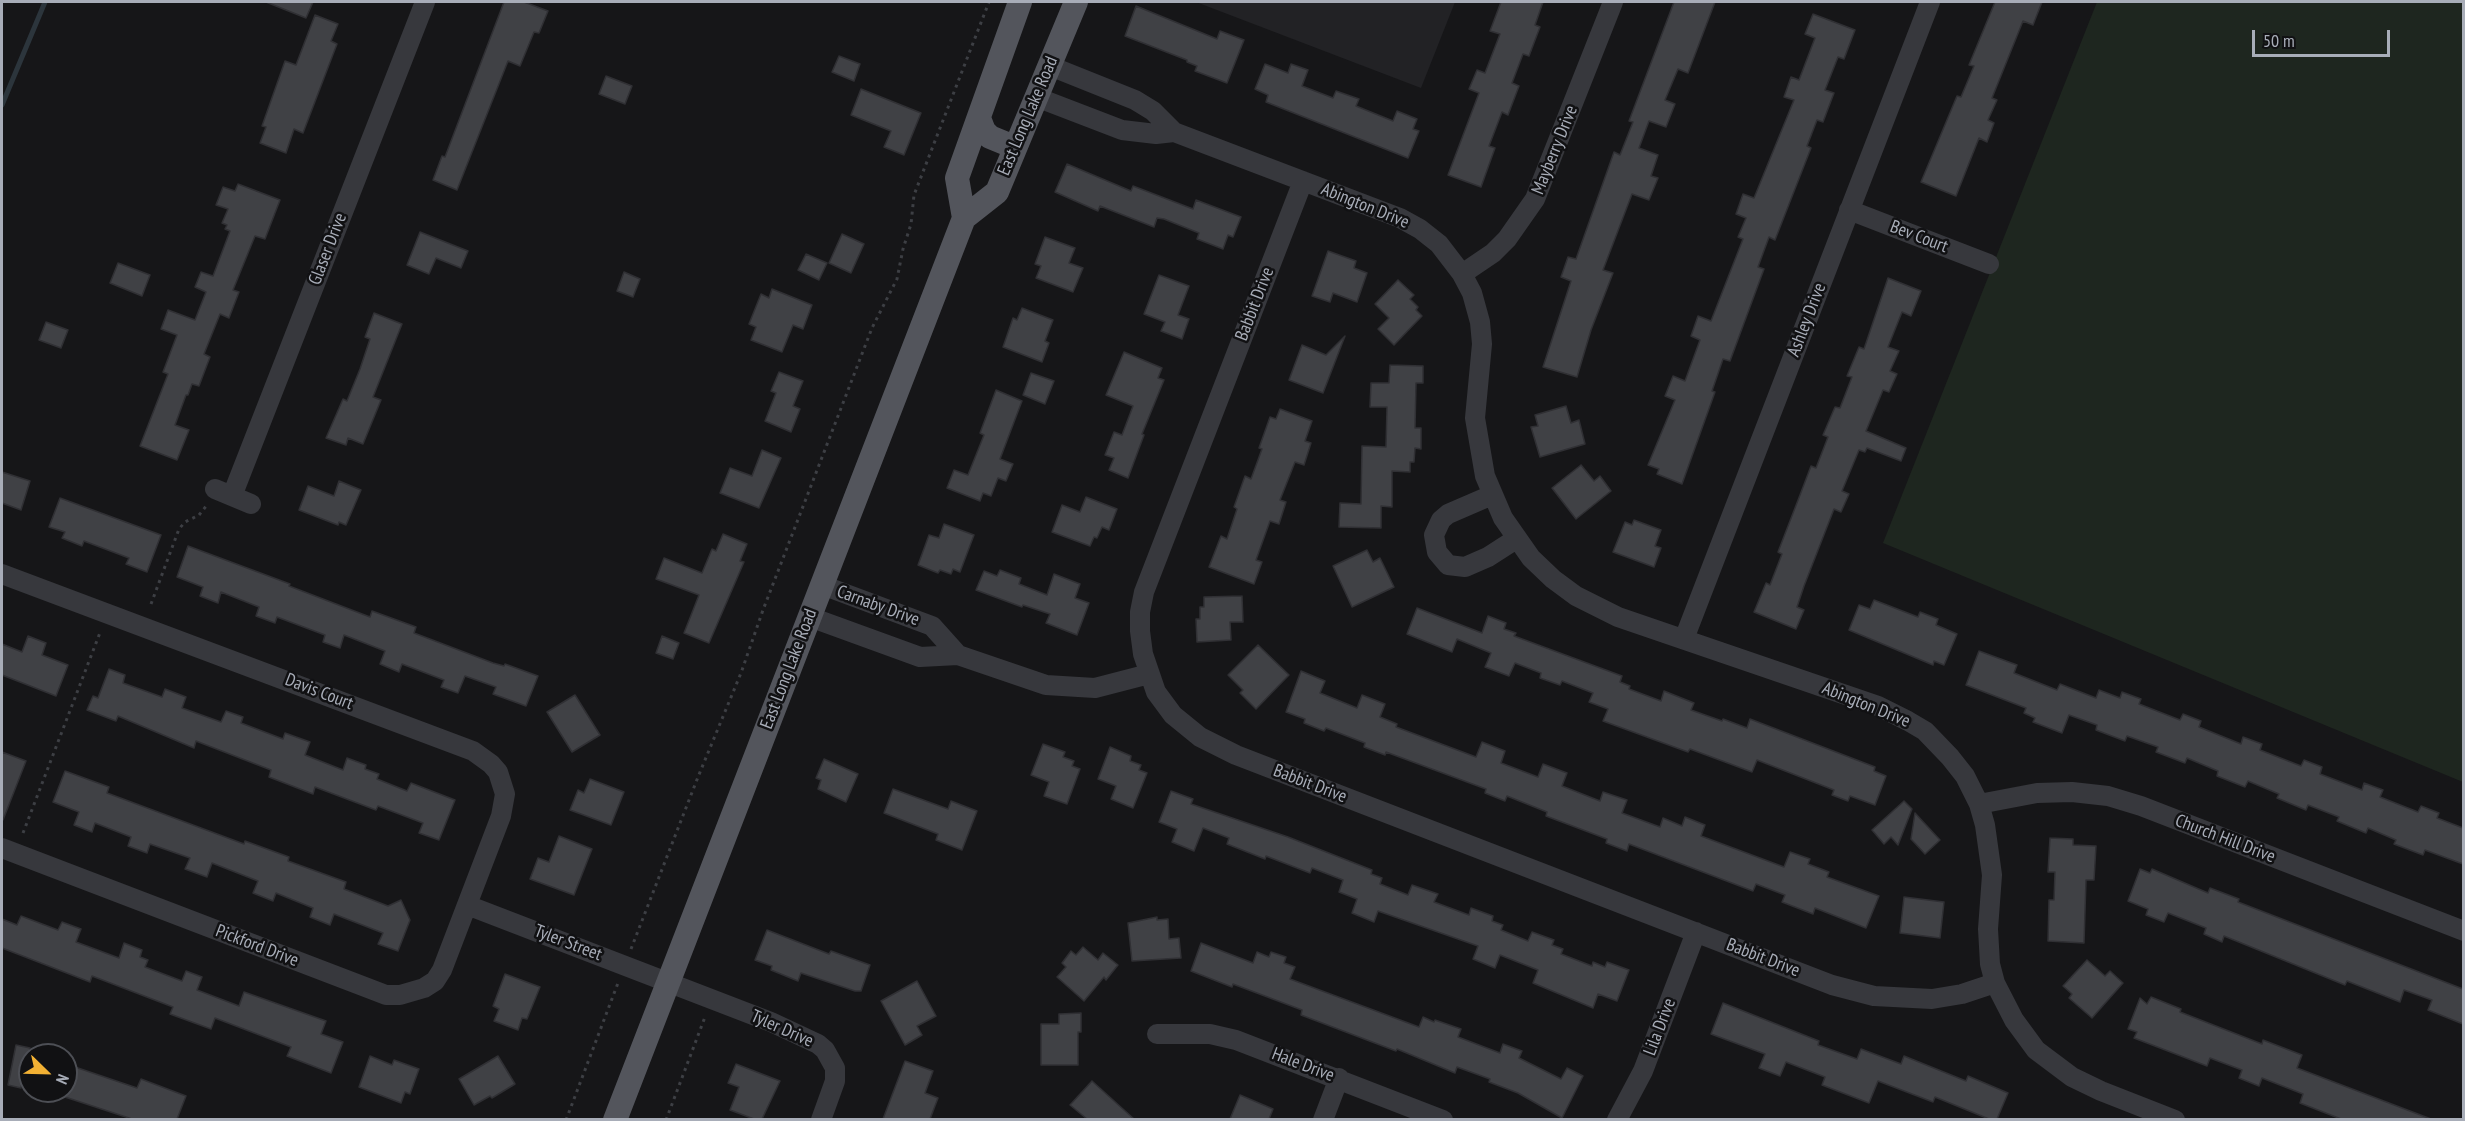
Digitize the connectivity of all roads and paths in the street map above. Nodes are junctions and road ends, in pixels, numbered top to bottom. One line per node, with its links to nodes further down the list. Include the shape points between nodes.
1 (425, 2): 17 (street, Glaser Drive)
2 (989, 2): 35 (path, via 914,195 897,279 872,328)
3 (1020, 2): 9 (main road)
4 (1076, 2): 7 (main road, East Long Lake Road)
5 (1613, 2): 16 (street, Mayberry Drive, via 1535,199 1507,239)
6 (1930, 2): 13 (street, Ashley Drive)
7 (1050, 66): 8 (main road, East Long Lake Road); 10 (street, Abington Drive, via 1135,100)
8 (1036, 97): 10 (street, Abington Drive, via 1122,130); 11 (main road, East Long Lake Road)
9 (979, 118): 11 (main road, via 990,137 1007,144); 14 (main road, via 957,178)
10 (1174, 132): 12 (street, Abington Drive)
11 (1017, 143): 14 (main road, East Long Lake Road, via 997,192)
12 (1303, 181): 16 (street, Abington Drive, via 1400,218 1438,244); 28 (street, Babbit Drive, via 1150,573 1140,612)
13 (1849, 210): 15 (street, Bev Court); 26 (street, Ashley Drive)
14 (964, 218): 22 (main road, East Long Lake Road)
15 (1989, 264)
16 (1462, 273): 18 (street, Abington Drive, via 1480,322 1482,344 1475,418)
17 (224, 493): 19 (street); 23 (path, via 179,529)
18 (1492, 495): 20 (street, Abington Drive); 20 (street, via 1441,520 1434,535 1437,552 1448,565 1465,567)
19 (251, 504)
20 (1516, 539): 26 (street, Abington Drive, via 1553,579 1576,596 1618,617)
21 (2, 574): 32 (street, Davis Court, via 483,757 503,782 504,807)
22 (822, 585): 24 (main road, East Long Lake Road); 27 (street, Carnaby Drive, via 932,626)
23 (151, 604)
24 (810, 617): 27 (street, Carnaby Drive, via 920,657); 37 (main road, East Long Lake Road)
25 (104, 623): 30 (path)
26 (1684, 639): 29 (street, Abington Drive, via 1878,706 1908,721 1950,757)
27 (958, 655): 28 (street, Carnaby Drive, via 1030,681 1071,688 1095,688)
28 (1149, 674): 34 (street, Babbit Drive, via 1156,692 1173,715 1216,746)
29 (1979, 804): 33 (street, Church Hill Drive, via 2054,792 2090,793 2122,800); 38 (street, Abington Drive, via 1991,859 1988,946)
30 (23, 833)
31 (2, 849): 32 (street, Pickford Drive, via 386,995 415,993 435,981)
32 (467, 904): 37 (street, Tyler Street)
33 (2463, 931)
34 (1696, 932): 38 (street, Babbit Drive, via 1832,985 1874,996 1932,999); 48 (street, Lila Drive, via 1646,1062)
35 (629, 954)
36 (621, 977): 42 (path)
37 (668, 982): 43 (main road, East Long Lake Road); 45 (street, Tyler Drive, via 804,1036 825,1050 835,1068 835,1081)
38 (1995, 983): 49 (street, Abington Drive, via 2014,1020 2046,1059 2084,1083)
39 (707, 1012): 44 (path)
40 (1157, 1034): 41 (street, Hale Drive, via 1210,1034 1236,1040)
41 (1339, 1078): 46 (street); 47 (street, Hale Drive)
42 (566, 1119)
43 (615, 1119)
44 (666, 1119)
45 (821, 1119)
46 (1323, 1119)
47 (1443, 1119)
48 (1617, 1119)
49 (2175, 1119)

